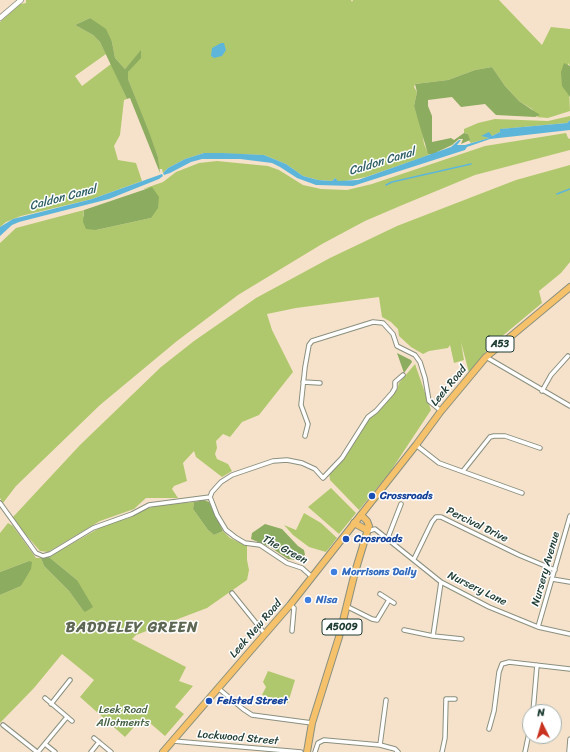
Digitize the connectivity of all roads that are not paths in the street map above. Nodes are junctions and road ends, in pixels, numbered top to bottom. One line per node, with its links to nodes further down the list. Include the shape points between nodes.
1 (21, 0): 2 (street)
2 (0, 18)
3 (570, 287): 5 (main road, Leek Road / A53)
4 (568, 356): 9 (street, via 551,375)
5 (486, 357): 9 (street); 11 (main road, Leek Road / A53)
6 (403, 375): 17 (street, via 395,382 392,393 368,417 342,458 324,478 315,469 302,463 273,461 232,474 221,482)
7 (303, 382): 8 (street); 11 (street, via 309,345 312,341 373,322 383,323 393,334 397,346 415,356 420,362 429,401); 12 (street, via 301,410 308,428)
8 (320, 383)
9 (542, 391): 10 (street)
10 (570, 406)
11 (440, 411): 13 (main road, Leek Road / A53)
12 (305, 436)
13 (416, 445): 15 (street, via 439,463); 20 (main road, Leek Road / A53)
14 (540, 448): 15 (street, via 505,436 494,436)
15 (463, 471): 16 (street)
16 (522, 493)
17 (210, 497): 18 (street, via 149,505 93,528 43,556 36,553); 27 (street, The Green, via 226,530 235,538 245,543 260,545 287,564 302,568)
18 (1, 504)
19 (401, 504): 24 (street)
20 (361, 515): 22 (main road, Leek New Road / A53); 23 (main road, via 367,521)
21 (570, 516): 26 (street, Nursery Avenue)
22 (354, 523): 23 (main road); 27 (main road, Leek New Road / A53)
23 (367, 530): 24 (street, Nursery Lane, via 375,529); 36 (main road, A5009)
24 (387, 540): 25 (street, Nursery Lane)
25 (414, 559): 26 (street, Percival Drive, via 432,522 436,517 441,517 519,556); 29 (street, Nursery Lane)
26 (555, 570): 28 (street, Nursery Avenue)
27 (312, 577): 35 (main road, Leek New Road / A53)
28 (552, 578): 30 (street); 37 (street, Nursery Avenue)
29 (441, 582): 37 (street, Nursery Lane, via 489,607); 42 (street)
30 (570, 582)
31 (235, 594): 40 (street)
32 (380, 594): 33 (street)
33 (389, 600): 34 (street); 36 (street, via 377,620)
34 (394, 602)
35 (290, 605): 39 (street, via 294,608); 40 (main road, Leek New Road / A53)
36 (346, 606): 55 (main road, A5009)
37 (538, 627): 41 (street, Nursery Lane)
38 (404, 630): 42 (street)
39 (292, 631)
40 (265, 634): 47 (main road, Leek New Road / A53)
41 (570, 634)
42 (433, 636): 43 (street)
43 (462, 639)
44 (537, 665): 45 (street); 52 (street); 57 (street, via 508,662 502,664)
45 (570, 669)
46 (70, 680): 51 (street)
47 (218, 688): 55 (street, via 252,715); 60 (main road, Leek New Road / A53)
48 (44, 698): 51 (street)
49 (455, 699): 73 (street, via 446,699)
50 (386, 700): 63 (street)
51 (51, 704): 53 (street)
52 (534, 704)
53 (67, 717): 54 (street); 62 (street)
54 (72, 721)
55 (312, 723): 64 (main road, A5009)
56 (3, 726): 66 (street)
57 (489, 729)
58 (94, 738): 61 (street)
59 (570, 739): 74 (street)
60 (173, 741): 70 (main road, Leek New Road / A53); 71 (street, Lockwood Street)
61 (99, 742): 68 (street); 69 (street)
62 (45, 744): 66 (street); 67 (street)
63 (380, 746): 65 (street, via 324,740 318,743); 72 (street)
64 (307, 750): 65 (street)
65 (316, 750)
66 (37, 752)
67 (55, 752)
68 (91, 752)
69 (111, 752)
70 (163, 752)
71 (301, 752)
72 (398, 752)
73 (442, 752)
74 (569, 752)

